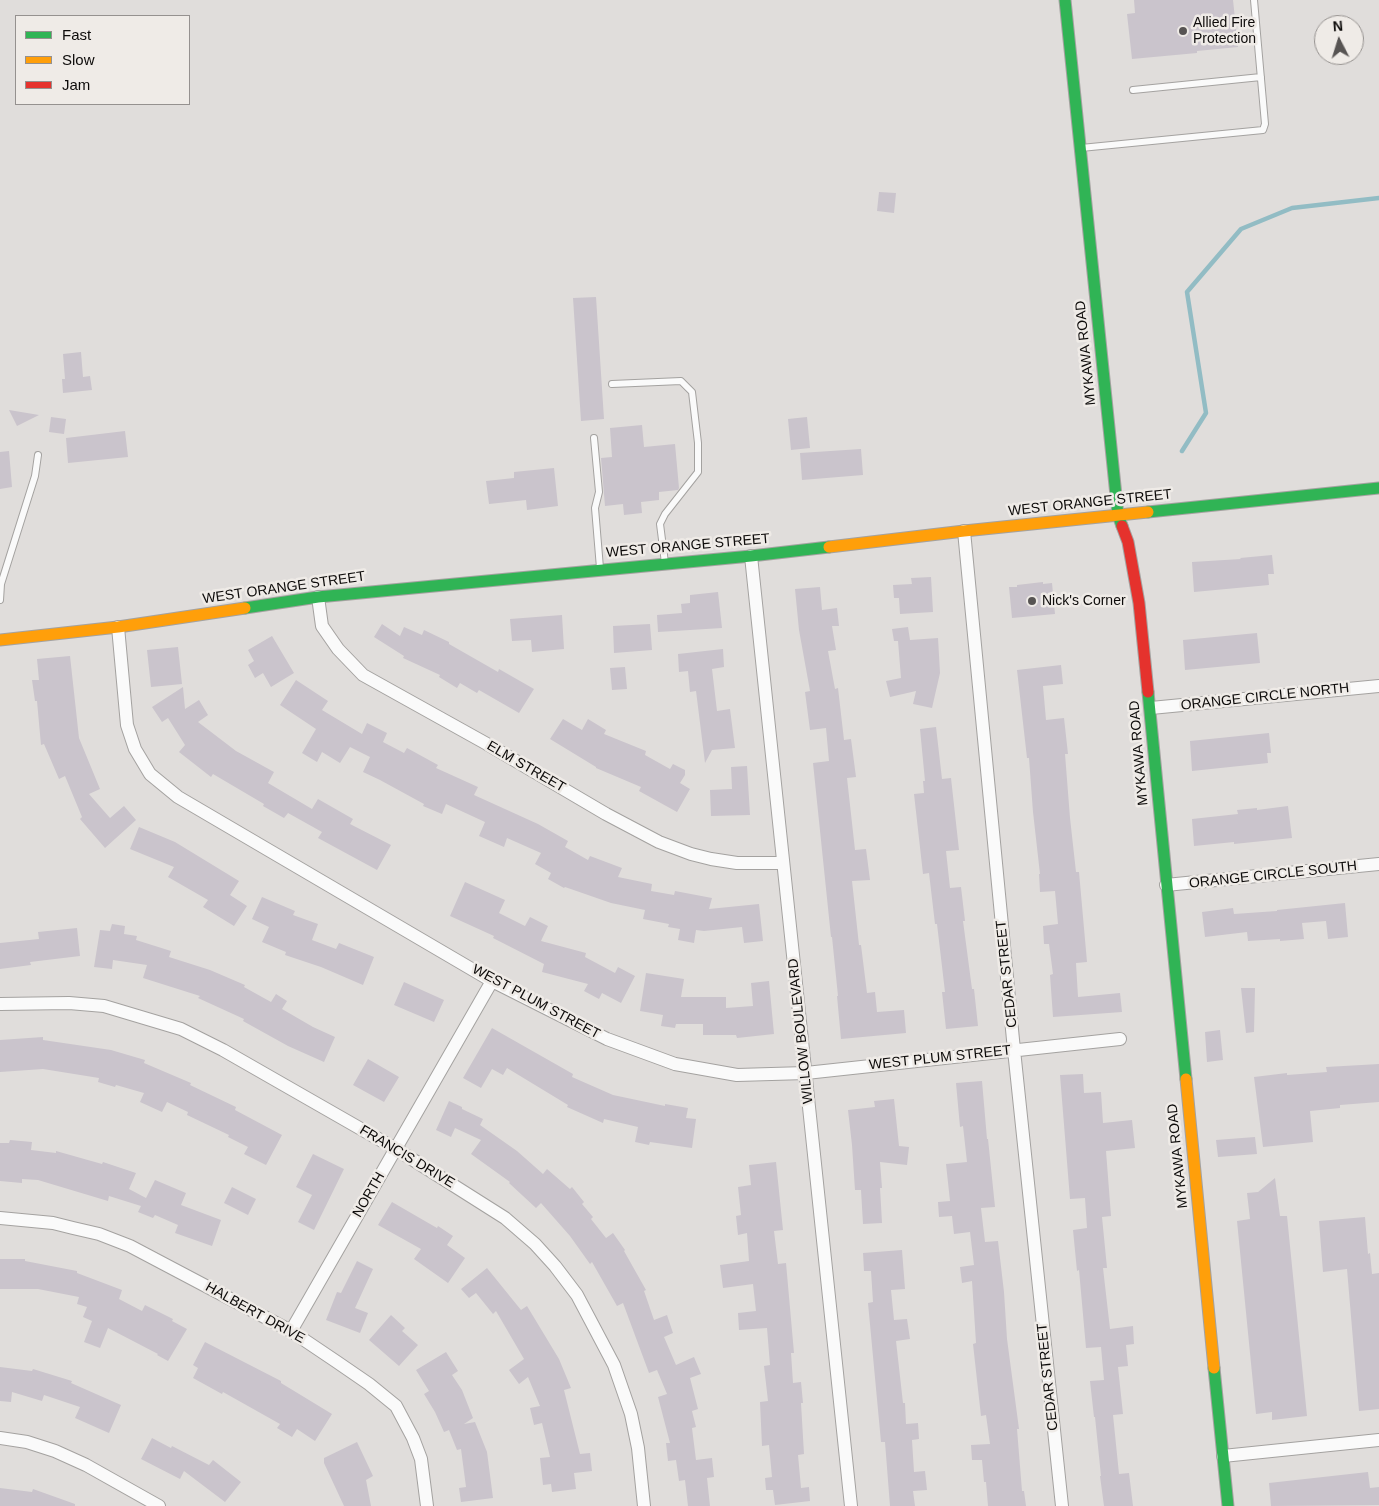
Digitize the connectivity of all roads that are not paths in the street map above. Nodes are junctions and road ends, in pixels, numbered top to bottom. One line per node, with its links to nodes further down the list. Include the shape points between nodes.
1 (1064, 0): 5 (main road, MYKAWA ROAD)
2 (1254, 0): 3 (lane)
3 (1261, 77): 4 (lane); 5 (lane, via 1265,124 1262,130)
4 (1133, 90)
5 (1080, 148): 10 (main road, MYKAWA ROAD)
6 (612, 384): 13 (lane, via 681,381 692,392 698,472 660,524)
7 (594, 438): 14 (lane, via 599,492 595,508)
8 (38, 455): 16 (lane, via 1,584)
9 (1379, 488): 10 (main road, WEST ORANGE STREET)
10 (1118, 515): 11 (main road, WEST ORANGE STREET); 20 (main road, MYKAWA ROAD, via 1128,542 1140,603)
11 (964, 531): 12 (main road, WEST ORANGE STREET); 27 (street, CEDAR STREET)
12 (751, 556): 13 (main road, WEST ORANGE STREET); 21 (street, WILLOW BOULEVARD)
13 (665, 563): 14 (main road, WEST ORANGE STREET)
14 (600, 569): 15 (main road, WEST ORANGE STREET)
15 (318, 597): 17 (main road, WEST ORANGE STREET); 21 (street, ELM STREET, via 322,626 363,675 660,842 711,859)
16 (0, 600)
17 (118, 627): 18 (main road, WEST ORANGE STREET); 24 (street, WEST PLUM STREET, via 126,725 150,774 178,797)
18 (0, 640)
19 (1379, 686): 20 (street, ORANGE CIRCLE NORTH)
20 (1151, 708): 23 (main road, MYKAWA ROAD)
21 (783, 864): 28 (street, WILLOW BOULEVARD)
22 (1379, 864): 23 (street, ORANGE CIRCLE SOUTH)
23 (1166, 886): 34 (main road, MYKAWA ROAD)
24 (492, 981): 28 (street, WEST PLUM STREET, via 607,1039 675,1064 737,1075); 29 (street, NORTH)
25 (0, 1004): 29 (street, FRANCIS DRIVE, via 104,1006 181,1029)
26 (1120, 1039): 27 (street, WEST PLUM STREET)
27 (1014, 1050): 28 (street, WEST PLUM STREET); 39 (street, CEDAR STREET)
28 (806, 1073): 38 (street, WILLOW BOULEVARD)
29 (396, 1149): 31 (street, NORTH); 37 (street, FRANCIS DRIVE, via 505,1218 556,1266 577,1295 614,1365 631,1414)
30 (0, 1218): 31 (street, HALBERT DRIVE, via 53,1223 130,1246)
31 (291, 1332): 36 (street, HALBERT DRIVE, via 396,1406 421,1459)
32 (0, 1438): 35 (street, via 55,1451)
33 (1379, 1440): 34 (street)
34 (1223, 1456): 40 (main road, MYKAWA ROAD)
35 (160, 1506)
36 (427, 1506)
37 (644, 1506)
38 (851, 1506)
39 (1062, 1506)
40 (1228, 1506)

